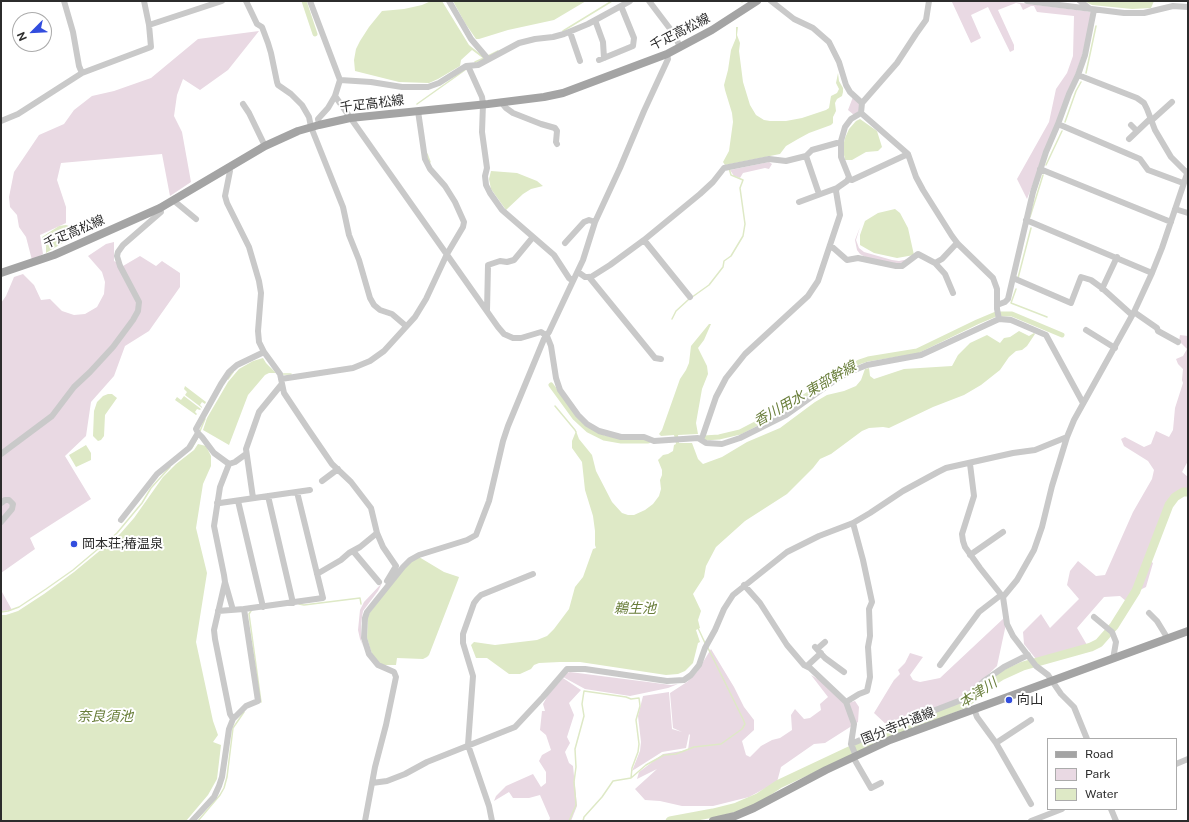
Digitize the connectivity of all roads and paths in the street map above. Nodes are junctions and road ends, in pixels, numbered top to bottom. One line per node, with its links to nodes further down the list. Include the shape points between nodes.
1 (64, 1): 25 (street)
2 (144, 1): 18 (street)
3 (222, 1): 18 (street)
4 (246, 1): 41 (street, via 257,24 262,27 271,52 278,85 305,109)
5 (310, 1): 27 (street)
6 (449, 1): 22 (street, via 471,39)
7 (630, 1): 14 (street)
8 (649, 1): 20 (street, via 674,34)
9 (757, 1): 20 (main road, 千疋高松線)
10 (771, 1): 31 (street, via 794,19 813,28 829,42 840,62 846,85)
11 (929, 1): 31 (street, via 926,20 920,30 897,63)
12 (1027, 1): 16 (street)
13 (1080, 1): 16 (street)
14 (621, 6): 17 (street); 17 (street, via 634,38 633,46 601,59 603,42)
15 (1188, 7): 16 (street, via 1173,6 1137,13)
16 (1092, 9): 26 (street, via 1085,56)
17 (595, 20): 19 (street)
18 (149, 25): 25 (street, via 151,47)
19 (570, 32): 22 (street, via 519,43); 23 (street)
20 (680, 47): 21 (main road, 千疋高松線)
21 (667, 54): 29 (main road, 千疋高松線, via 563,93); 65 (street, via 668,60)
22 (488, 59): 24 (street, via 478,65)
23 (580, 61)
24 (468, 66): 27 (street, via 428,87 402,87); 33 (street)
25 (82, 73): 38 (street, via 18,114)
26 (1078, 75): 37 (street, via 1138,98 1144,103); 39 (street)
27 (340, 80): 28 (street)
28 (335, 96): 36 (street); 41 (street)
29 (502, 102): 33 (main road, 千疋高松線); 46 (street, via 513,113 555,128)
30 (1172, 102): 37 (street, via 1164,114)
31 (862, 103): 35 (street)
32 (243, 104): 47 (street, via 250,113)
33 (483, 104): 34 (main road, 千疋高松線); 67 (street, via 482,132 487,168 486,185 502,210)
34 (418, 111): 36 (main road, 千疋高松線); 72 (street, via 425,159 455,202 464,222)
35 (861, 113): 42 (street, via 851,119); 48 (street)
36 (350, 118): 41 (main road, 千疋高松線); 72 (street)
37 (1151, 119): 43 (street); 53 (street, via 1172,157)
38 (1, 121)
39 (1058, 124): 52 (street); 55 (street, via 1140,159 1148,170)
40 (1131, 125): 43 (street)
41 (315, 126): 47 (main road, 千疋高松線); 88 (street, via 343,207 349,235 360,260 370,298 374,306 392,314)
42 (845, 127): 45 (street); 50 (street, via 841,141)
43 (1137, 131): 44 (street)
44 (1129, 139)
45 (837, 143): 49 (street, via 812,150); 50 (street, via 839,157)
46 (557, 144)
47 (265, 146): 51 (main road, 千疋高松線)
48 (908, 154): 54 (street, via 852,180); 70 (street, via 923,190)
49 (806, 156): 57 (street); 68 (street, via 786,161 769,160 724,168 700,194)
50 (843, 163): 54 (street)
51 (228, 167): 58 (main road, 千疋高松線); 93 (street, via 230,171 225,196 249,247 259,281 261,293 258,331 259,342)
52 (1040, 169): 64 (street); 66 (street)
53 (1188, 172): 55 (street)
54 (848, 179): 56 (street)
55 (1183, 183): 61 (street)
56 (837, 188): 57 (street); 71 (street, via 840,215)
57 (819, 194): 59 (street)
58 (173, 200): 60 (main road, 千疋高松線); 63 (street)
59 (799, 202)
60 (160, 208): 77 (main road, 千疋高松線, via 54,254); 100 (street, via 161,212 123,245 117,256 139,302 133,320 113,347 74,387 52,416)
61 (1175, 209): 62 (street); 66 (street)
62 (1188, 213)
63 (196, 219)
64 (1026, 220): 73 (street); 79 (street)
65 (595, 222): 69 (street, via 584,222); 75 (street)
66 (1171, 222): 76 (street)
67 (533, 237): 80 (street, via 554,255 569,278); 85 (street, via 514,260 488,265)
68 (644, 240): 78 (street); 83 (street)
69 (564, 243)
70 (957, 243): 74 (street); 84 (street, via 993,278 997,289)
71 (830, 245): 74 (street, via 847,260 858,258 902,266 918,254); 99 (street, via 818,281 808,296 745,354 726,378 716,397 703,435)
72 (447, 254): 85 (street); 88 (street, via 426,299)
73 (1117, 257): 76 (street); 81 (street)
74 (935, 263): 82 (street, via 945,274)
75 (578, 272): 78 (street); 80 (street)
76 (1152, 272): 86 (street)
77 (1, 273)
78 (589, 277): 94 (street, via 655,358)
79 (1013, 278): 81 (street, via 1071,303 1081,277 1091,280); 84 (street, via 1008,299)
80 (574, 281): 90 (street)
81 (1102, 289): 86 (street)
82 (953, 293)
83 (690, 297)
84 (997, 305): 87 (street)
85 (487, 312): 90 (street, via 504,334 513,338 541,332)
86 (1133, 313): 91 (street); 92 (street)
87 (999, 319): 96 (street, via 1011,320 1046,335); 99 (street, via 921,355 867,365 852,371 786,415 740,438 714,444 706,443)
88 (406, 326): 95 (street, via 384,351 370,361 353,368)
89 (1086, 330): 92 (street)
90 (547, 336): 99 (street, via 560,390 587,424 621,437 644,437 654,440); 125 (street, via 508,426 489,501 476,535 414,557 403,566)
91 (1178, 342)
92 (1115, 348): 96 (street)
93 (264, 352): 95 (street, via 280,374); 97 (street, via 237,365 229,372 196,429)
94 (660, 359)
95 (281, 382): 101 (street, via 259,412); 104 (street, via 284,393)
96 (1083, 403): 98 (street)
97 (198, 433): 102 (street, via 217,456); 113 (street, via 189,448 157,474)
98 (1067, 437): 103 (street, via 1035,450); 126 (street, via 1034,550 1017,580)
99 (699, 438)
100 (1, 454)
101 (246, 454): 102 (street); 109 (street)
102 (229, 464): 112 (street)
103 (970, 464): 115 (street, via 938,472); 119 (street, via 974,496 962,534)
104 (338, 469): 105 (street); 117 (street, via 369,505)
105 (322, 481)
106 (310, 490): 107 (street)
107 (297, 492): 108 (street); 120 (street)
108 (268, 496): 109 (street); 127 (street)
109 (253, 498): 110 (street)
110 (238, 501): 112 (street); 128 (street)
111 (1, 503): 114 (street, via 9,500 13,504)
112 (217, 503): 122 (street, via 214,533)
113 (121, 520)
114 (1, 522)
115 (853, 523): 124 (street, via 787,552); 144 (street, via 872,602 869,609 870,677 867,691)
116 (1003, 532): 119 (street)
117 (377, 534): 118 (street); 125 (street, via 396,566)
118 (353, 551): 120 (street); 123 (street)
119 (970, 555): 126 (street)
120 (317, 574): 127 (street, via 323,598)
121 (533, 574): 150 (street, via 481,596 474,603 463,634 463,643 473,676)
122 (225, 582): 130 (street); 131 (street)
123 (379, 582)
124 (744, 585): 141 (street, via 760,603 787,645); 150 (street, via 728,602 697,668 687,678 667,681 585,669 567,669 515,727)
125 (384, 590): 155 (street, via 367,612 364,638 372,659 378,665 394,672 396,677)
126 (1002, 596): 138 (street, via 1009,629); 140 (street, via 980,612)
127 (293, 603): 128 (street)
128 (263, 607): 129 (street)
129 (244, 609): 130 (street); 146 (street, via 258,700 246,706)
130 (233, 610): 131 (street)
131 (218, 611): 146 (street, via 215,639)
132 (1149, 613): 135 (street, via 1157,620)
133 (1094, 617): 139 (street, via 1110,631 1116,642)
134 (1188, 632): 135 (main road, 国分寺中通線)
135 (1168, 639): 139 (main road, 国分寺中通線)
136 (825, 642): 137 (street)
137 (818, 650): 141 (street); 142 (street)
138 (1028, 655): 143 (street); 151 (street, via 984,681 964,700)
139 (1113, 659): 143 (main road, 国分寺中通線)
140 (940, 665)
141 (807, 666): 144 (street)
142 (844, 672)
143 (1053, 681): 145 (main road, 国分寺中通線); 148 (street, via 1077,712)
144 (846, 702): 151 (street, via 854,724)
145 (974, 709): 149 (street); 152 (main road, 国分寺中通線)
146 (233, 719): 160 (street, via 219,786 214,797)
147 (1031, 720): 149 (street)
148 (1087, 738)
149 (996, 743): 157 (street)
150 (468, 745): 155 (street, via 388,781); 162 (street)
151 (851, 745): 152 (street)
152 (855, 755): 156 (street, via 871,788); 163 (main road, 国分寺中通線, via 754,808)
153 (1188, 759): 154 (street)
154 (1177, 764)
155 (372, 783): 161 (street)
156 (881, 783)
157 (1031, 804)
158 (1059, 810): 164 (street)
159 (1111, 810): 165 (street)
160 (192, 821)
161 (364, 821)
162 (492, 821)
163 (713, 821)
164 (1031, 821)
165 (1116, 821)

